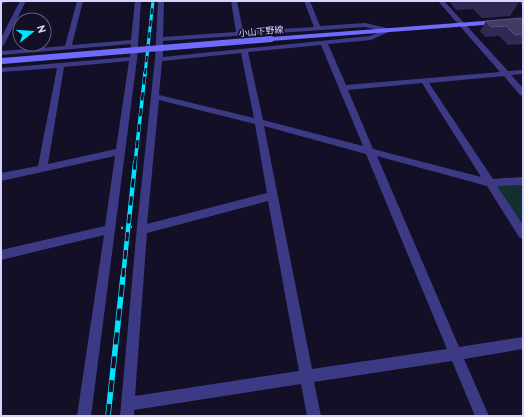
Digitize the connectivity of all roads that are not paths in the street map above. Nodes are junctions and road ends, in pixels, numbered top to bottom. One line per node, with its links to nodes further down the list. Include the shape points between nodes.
1 (7, 1): 9 (street)
2 (23, 1): 18 (street)
3 (80, 1): 19 (street)
4 (138, 1): 16 (street)
5 (161, 1): 15 (street)
6 (234, 1): 14 (street)
7 (307, 1): 12 (street)
8 (441, 1): 11 (street)
9 (1, 2)
10 (523, 20): 11 (main road, 小山下野線)
11 (462, 25): 13 (main road, 小山下野線); 28 (street)
12 (318, 28): 13 (street, via 365,25); 14 (street)
13 (389, 30): 17 (street, via 371,38); 24 (main road, 小山下野線, bridge)
14 (240, 34): 15 (street)
15 (160, 39): 22 (street)
16 (135, 42): 19 (street); 23 (street)
17 (324, 43): 20 (street); 30 (street)
18 (1, 45)
19 (68, 47): 21 (street)
20 (244, 50): 22 (street); 33 (street)
21 (1, 53)
22 (159, 58): 32 (street)
23 (133, 59): 25 (street); 35 (street)
24 (2, 61)
25 (61, 65): 26 (street); 36 (street)
26 (1, 70)
27 (523, 72): 28 (street)
28 (506, 74): 29 (street); 31 (street)
29 (424, 81): 30 (street); 39 (street)
30 (344, 88): 34 (street)
31 (523, 93)
32 (155, 97): 33 (street); 42 (street)
33 (259, 122): 34 (street); 40 (street)
34 (370, 151): 39 (street); 46 (street)
35 (120, 152): 36 (street); 41 (street)
36 (42, 168): 37 (street)
37 (1, 177)
38 (523, 181): 39 (street)
39 (490, 183): 43 (street)
40 (272, 196): 42 (street); 47 (street)
41 (110, 228): 44 (street); 49 (street)
42 (142, 228): 48 (street)
43 (523, 234)
44 (1, 255)
45 (523, 342): 46 (street)
46 (456, 354): 47 (street); 51 (street)
47 (307, 376): 48 (street); 50 (street)
48 (128, 410)
49 (84, 416)
50 (314, 416)
51 (482, 416)

